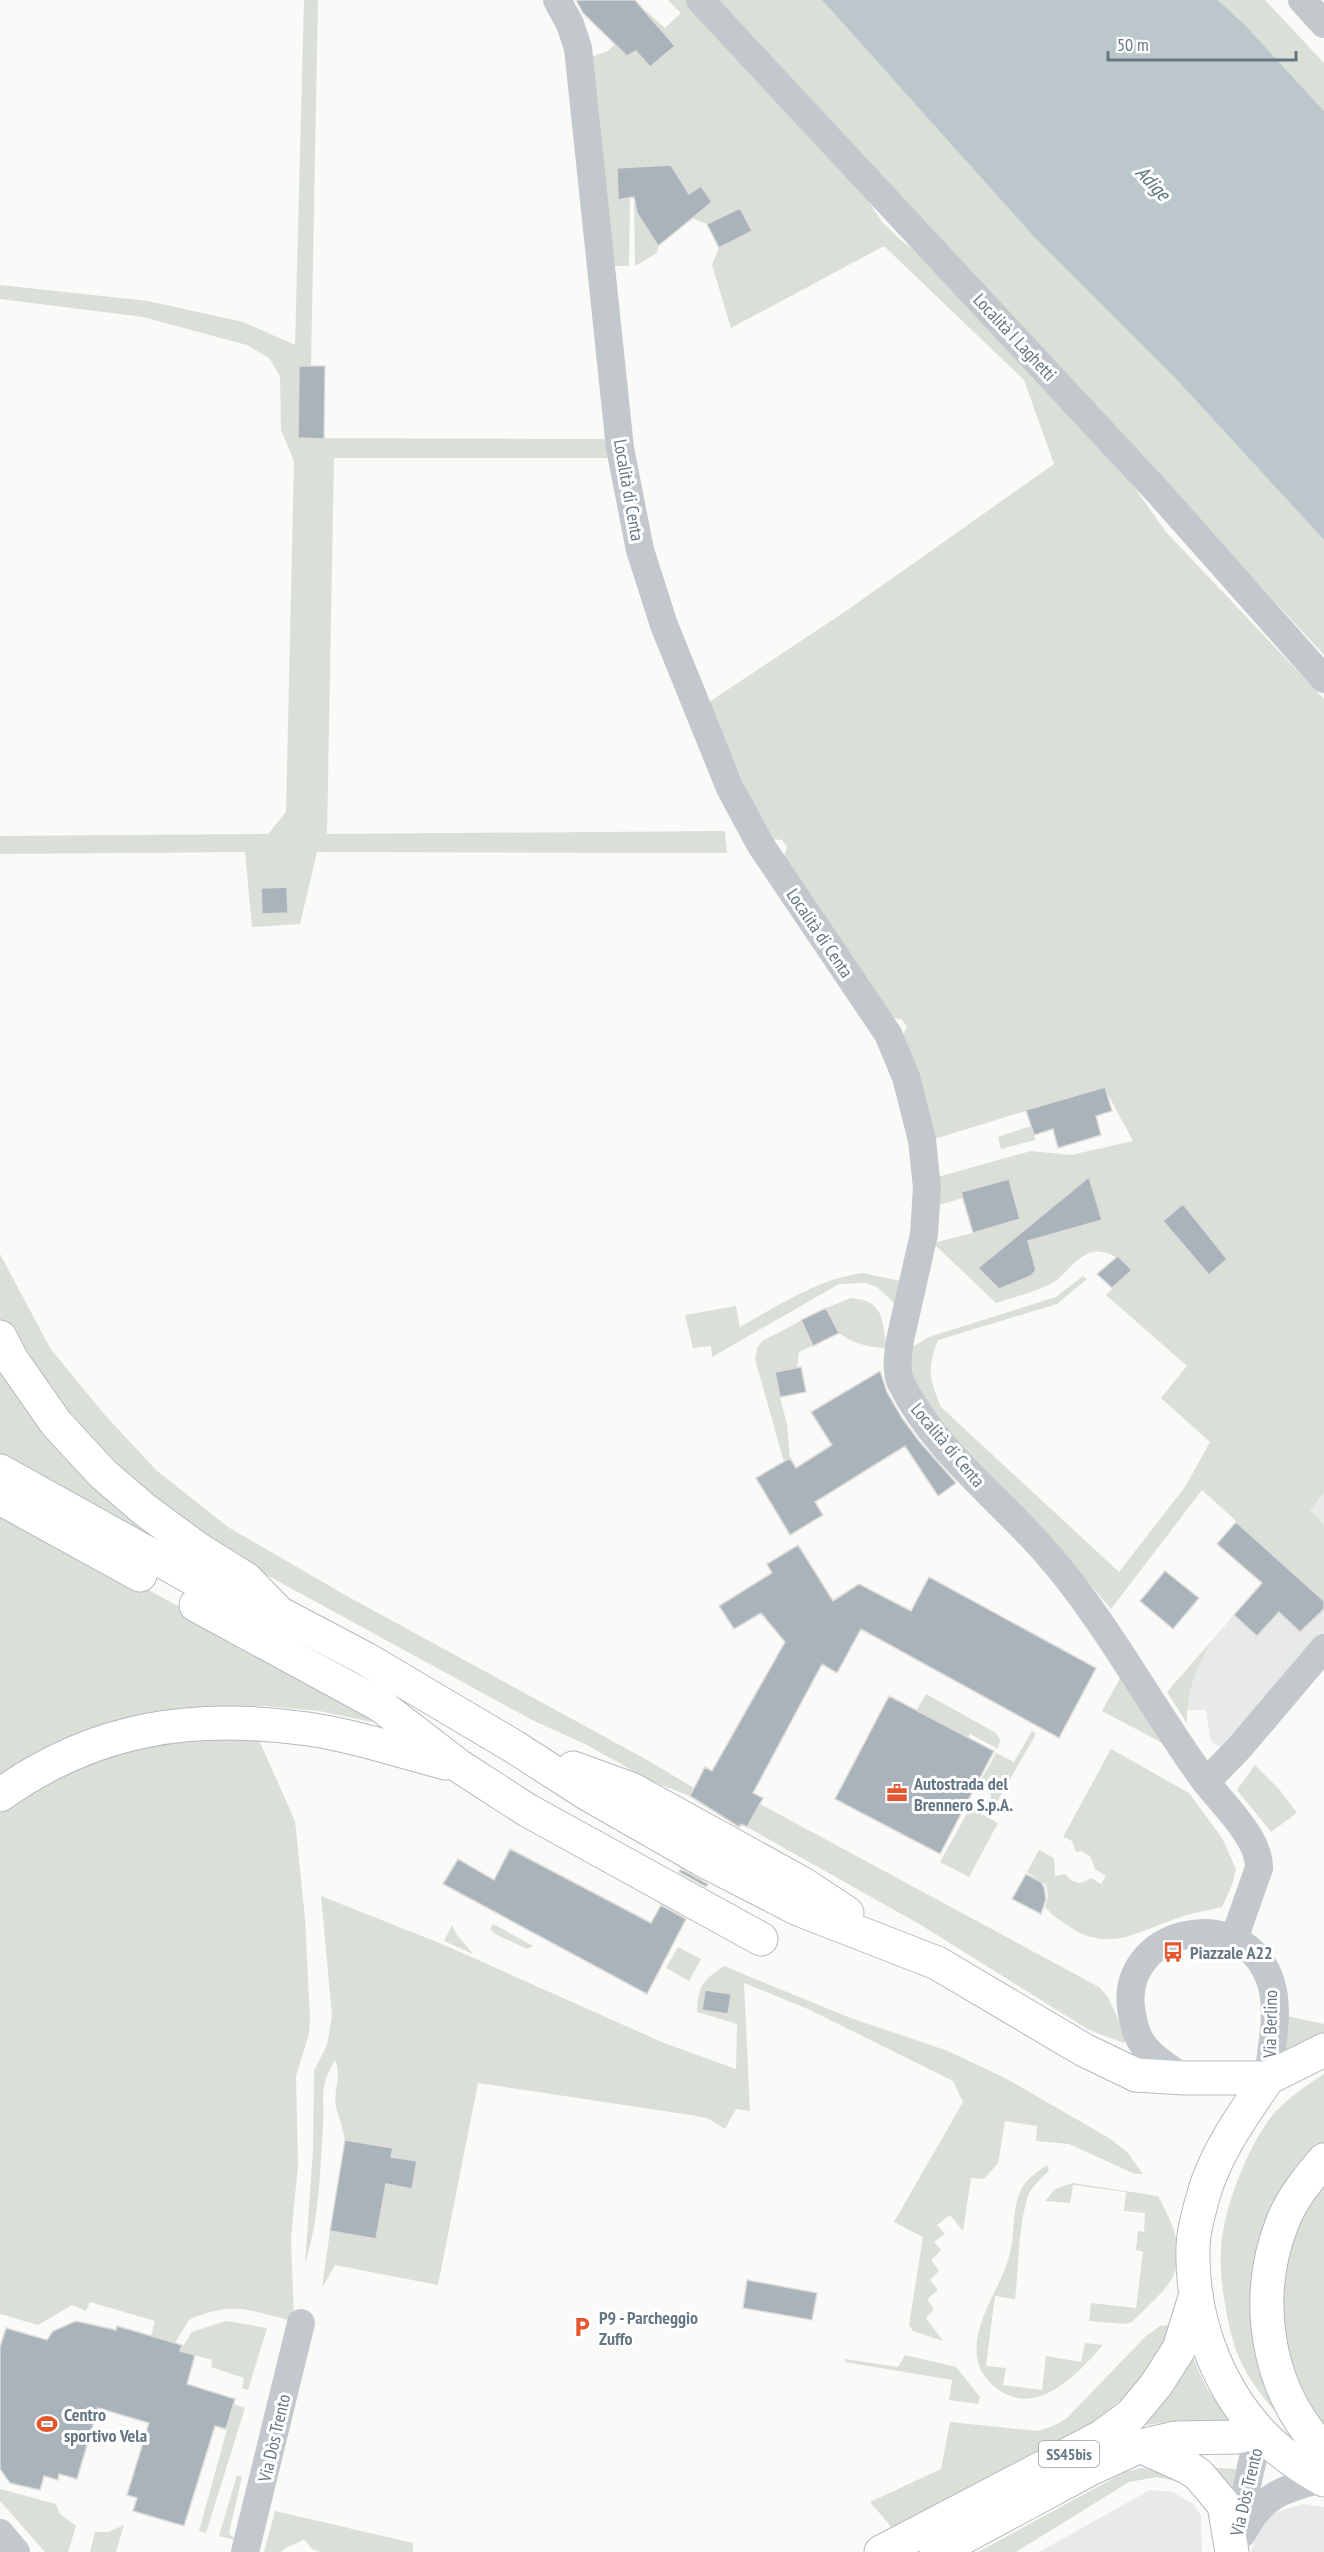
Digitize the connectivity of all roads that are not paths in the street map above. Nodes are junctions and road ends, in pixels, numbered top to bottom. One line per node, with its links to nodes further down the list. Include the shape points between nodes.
1 (557, 0): 13 (street, Località di Centa, via 578,48 620,448 640,550 664,625 730,788 755,834 888,1034 906,1077 922,1140 927,1188 924,1234 900,1340 900,1380 944,1446 1044,1550 1082,1598)
2 (700, 0): 5 (street, Località I Laghetti, via 1159,493)
3 (1302, 0): 4 (street)
4 (1324, 24)
5 (1324, 679)
6 (0, 1337): 9 (main road, via 56,1423 103,1473 145,1510 246,1579)
7 (0, 1471): 9 (main road, via 237,1603)
8 (0, 1498): 12 (main road, via 380,1705)
9 (279, 1613): 11 (main road)
10 (1324, 1648): 13 (street)
11 (513, 1746): 17 (main road, via 631,1789 803,1884); 17 (main road, via 560,1804 788,1929)
12 (459, 1766): 14 (main road, via 309,1729 203,1723 122,1734 47,1764); 15 (main road, via 527,1810)
13 (1206, 1782): 16 (street, Località di Centa, via 1251,1840 1258,1856 1258,1872)
14 (0, 1795)
15 (761, 1939)
16 (1234, 1940): 19 (street, Via Berlino, via 1199,1932 1174,1937 1151,1953 1132,1982 1130,2006 1144,2046); 20 (street, Via Berlino, via 1253,1953 1270,1980 1274,2012)
17 (896, 1946): 19 (main road, via 937,1963 1084,2050 1136,2075)
18 (1324, 2050): 20 (main road)
19 (1184, 2078): 20 (main road)
20 (1268, 2078): 22 (main road, via 1225,2144 1207,2185 1193,2244)
21 (1324, 2160): 26 (main road, via 1284,2219 1269,2271 1267,2311 1270,2345 1285,2394 1310,2436)
22 (1196, 2294): 24 (main road, via 1202,2325 1225,2383); 30 (main road, SS45bis, via 1179,2349 1131,2415 1101,2437)
23 (301, 2323): 29 (street, Via Dòs Trento)
24 (1259, 2432): 25 (main road, SS45bis, via 1237,2437 1175,2438); 26 (main road, via 1293,2461); 32 (street, Via Dòs Trento)
25 (1140, 2446): 31 (main road, SS45bis); 32 (main road, via 1199,2475 1224,2505)
26 (1323, 2470): 32 (street, Via Dòs Trento, via 1266,2500)
27 (0, 2533): 28 (street)
28 (16, 2552)
29 (246, 2552)
30 (881, 2552)
31 (936, 2552)
32 (1232, 2552)

